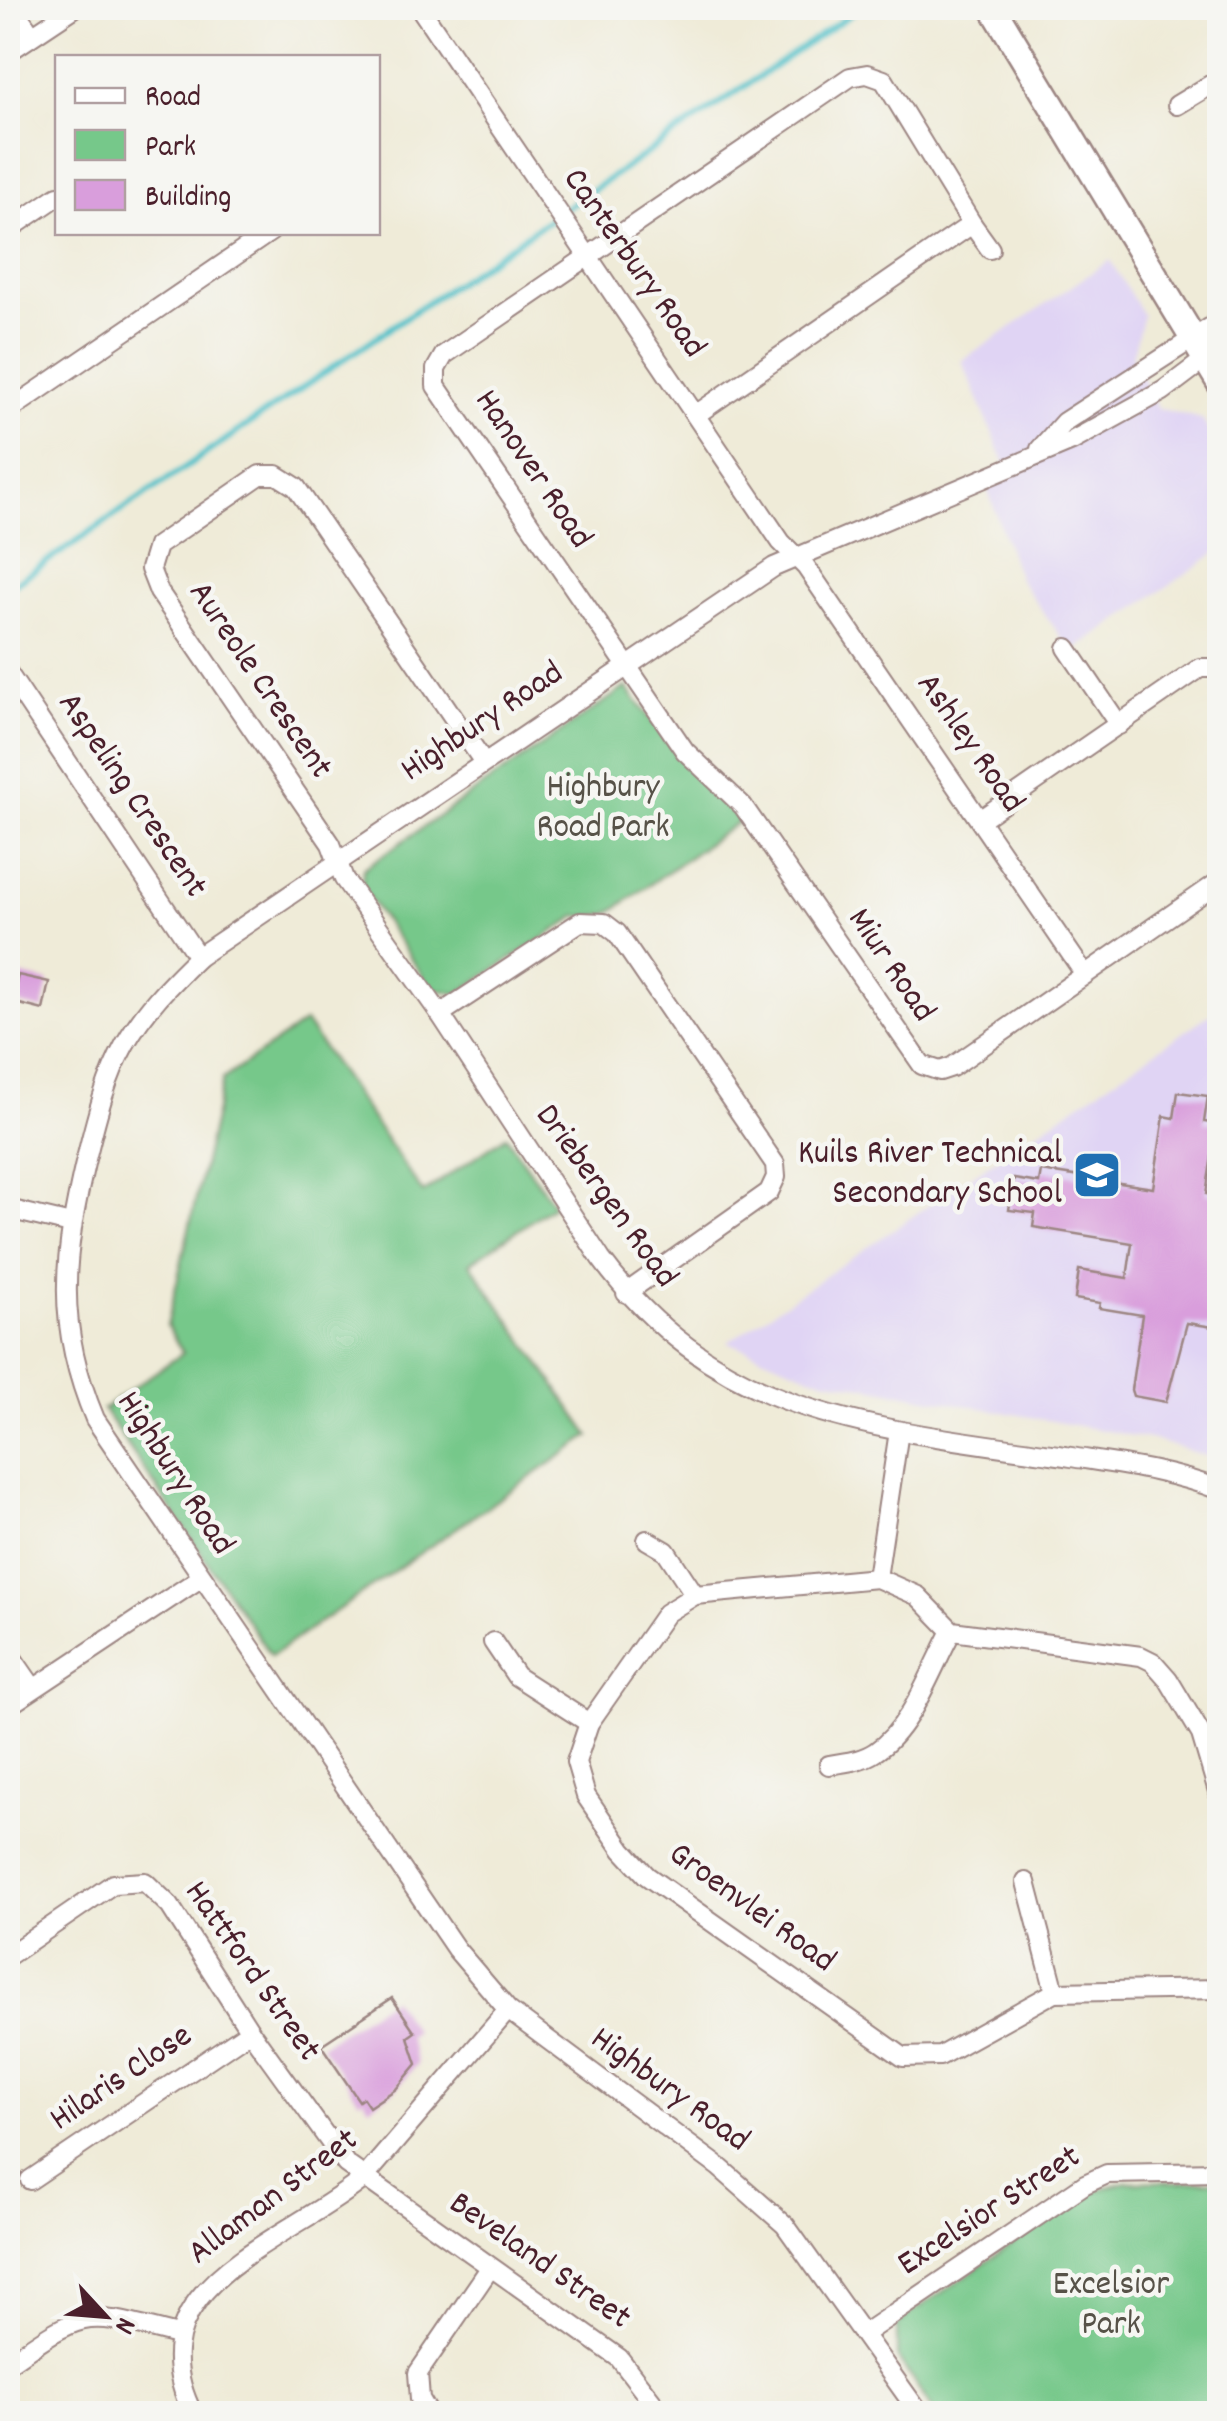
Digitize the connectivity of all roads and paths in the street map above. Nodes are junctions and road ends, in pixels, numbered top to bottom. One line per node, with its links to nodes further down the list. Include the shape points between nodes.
1 (13, 8): 5 (street)
2 (74, 8): 5 (street)
3 (420, 8): 14 (street, Canterbury Road)
4 (993, 8): 16 (street)
5 (32, 35): 6 (street)
6 (8, 52)
7 (1220, 79): 8 (street)
8 (1178, 105)
9 (55, 198): 11 (street)
10 (972, 224): 13 (street); 14 (street, via 890,87 858,74); 20 (street)
11 (8, 230)
12 (266, 235): 19 (street)
13 (990, 249)
14 (590, 254): 20 (street, Canterbury Road); 24 (street, Hanover Road, via 444,354 435,378)
15 (1220, 321): 16 (street, Highbury Road)
16 (1190, 337): 17 (street); 21 (street, Highbury Road, via 1064,422)
17 (1212, 354): 18 (street); 21 (street, Highbury Road, via 1148,399)
18 (1220, 383)
19 (8, 411)
20 (697, 414): 22 (street, Canterbury Road)
21 (1036, 454): 22 (street, Highbury Road, via 978,484)
22 (794, 556): 24 (street, Highbury Road); 29 (street, Ashley Road)
23 (1067, 648): 27 (street)
24 (626, 665): 28 (street, Highbury Road); 33 (street, Miur Road, via 685,751 743,806 922,1065 952,1068)
25 (1220, 668): 27 (street, via 1200,668)
26 (8, 673): 32 (street, Aspeling Crescent)
27 (1119, 725): 29 (street)
28 (483, 760): 30 (street, Highbury Road); 30 (street, Aureole Crescent, via 285,478 260,475 157,546 150,569 159,592)
29 (982, 819): 33 (street, Ashley Road)
30 (338, 863): 32 (street, Highbury Road); 34 (street, Driebergen Road)
31 (1220, 881): 33 (street, Miur Road)
32 (198, 957): 36 (street, Highbury Road, via 149,1008 112,1070)
33 (1084, 974)
34 (440, 1014): 37 (street, Driebergen Road); 37 (street, via 580,922 604,923 776,1164 769,1192)
35 (8, 1209): 36 (street)
36 (71, 1224): 41 (street, Highbury Road, via 64,1307 80,1383 94,1420)
37 (626, 1293): 38 (street, Driebergen Road, via 703,1358 765,1393 836,1420)
38 (899, 1430): 39 (street, Driebergen Road, via 1163,1471); 42 (street)
39 (1220, 1490)
40 (647, 1540): 43 (street, via 666,1552)
41 (202, 1577): 47 (street); 56 (street, Highbury Road, via 456,1949)
42 (877, 1578): 43 (street); 44 (street, via 918,1596)
43 (695, 1595): 49 (street, Groenvlei Road, via 666,1613)
44 (952, 1631): 50 (street, via 886,1742 862,1759); 51 (street, via 1123,1652 1153,1662 1201,1734)
45 (493, 1642): 49 (street, via 516,1676)
46 (8, 1652): 47 (street)
47 (33, 1688): 48 (street)
48 (8, 1706)
49 (589, 1723): 55 (street, Groenvlei Road, via 576,1762 578,1780 647,1876 903,2056 940,2056)
50 (829, 1764)
51 (1220, 1798)
52 (1026, 1882): 55 (street)
53 (8, 1956): 57 (street, Hattford Street, via 114,1884 145,1882 170,1906)
54 (1220, 1990): 55 (street, Groenvlei Road)
55 (1054, 1992)
56 (508, 2010): 59 (street, Allaman Street); 62 (street, Highbury Road, via 764,2204)
57 (250, 2031): 59 (street, Hattford Street, via 346,2164); 60 (street, Hilaris Close)
58 (1220, 2172): 62 (street, Excelsior Street, via 1107,2174)
59 (364, 2178): 61 (street, Beveland Street); 63 (street, Allaman Street, via 205,2287)
60 (30, 2180)
61 (490, 2268): 66 (street, via 418,2373 420,2399); 67 (street, Beveland Street, via 619,2358)
62 (865, 2333): 68 (street, Highbury Road)
63 (178, 2335): 64 (street, via 80,2318); 65 (street, via 176,2369)
64 (8, 2364)
65 (193, 2414)
66 (430, 2414)
67 (662, 2414)
68 (920, 2414)

